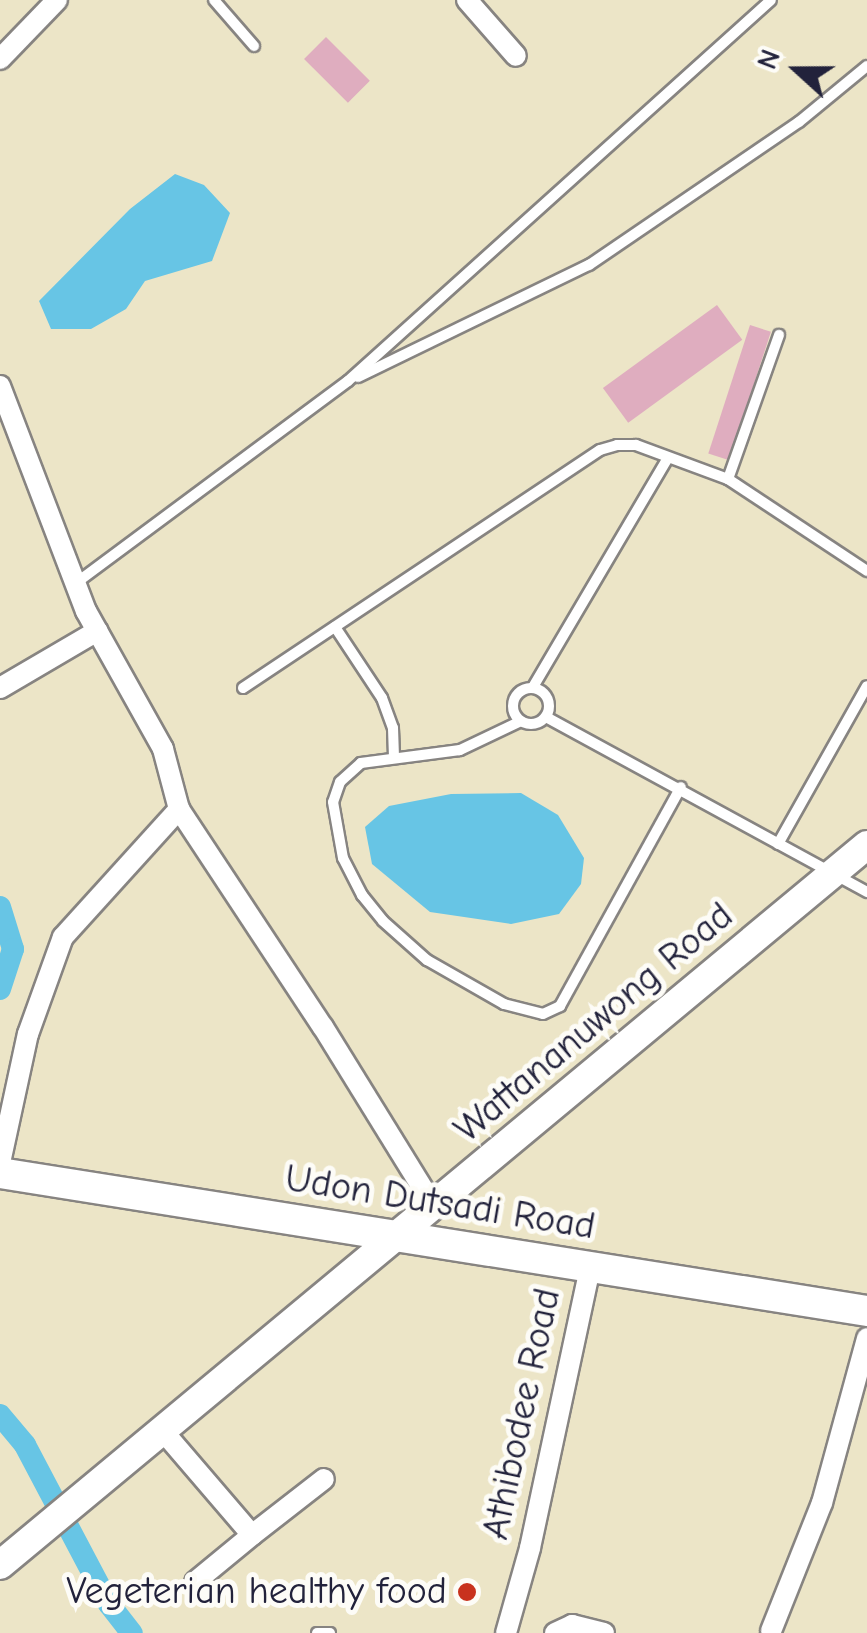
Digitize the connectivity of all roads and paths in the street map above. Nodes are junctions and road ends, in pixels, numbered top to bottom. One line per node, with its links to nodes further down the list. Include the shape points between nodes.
1 (58, 0): 7 (street)
2 (214, 0): 5 (lane)
3 (467, 0): 6 (street)
4 (771, 0): 10 (lane)
5 (254, 46)
6 (516, 56)
7 (0, 59)
8 (867, 66): 10 (lane, via 799,122 590,265)
9 (779, 335): 13 (lane)
10 (348, 381): 15 (lane)
11 (0, 386): 15 (street)
12 (668, 458): 13 (lane); 16 (lane, via 636,445 600,450); 21 (lane)
13 (728, 479): 14 (lane)
14 (867, 571)
15 (76, 583): 17 (street)
16 (335, 627): 20 (lane); 24 (lane, via 382,698)
17 (97, 630): 19 (street); 26 (street, via 163,749)
18 (867, 686): 27 (lane)
19 (0, 688)
20 (243, 688)
21 (532, 688): 22 (lane, via 548,699); 23 (lane, via 514,700)
22 (546, 717): 23 (lane, via 534,724); 25 (lane)
23 (521, 721): 24 (lane, via 460,750)
24 (394, 757): 25 (lane, via 349,769 333,802 343,858 362,894 428,960 543,1014 560,1006)
25 (680, 788): 27 (lane)
26 (179, 809): 31 (street, via 64,937 28,1034); 33 (street)
27 (778, 844): 29 (lane)
28 (867, 845): 29 (street, Wattananuwong Road)
29 (831, 874): 30 (lane); 33 (street, Wattananuwong Road)
30 (867, 892)
31 (0, 1163)
32 (0, 1173): 34 (main road, Udon Dutsadi Road)
33 (434, 1205): 34 (street, Wattananuwong Road)
34 (394, 1236): 35 (main road, Udon Dutsadi Road); 38 (street, Wattananuwong Road)
35 (590, 1267): 36 (main road, Udon Dutsadi Road); 46 (street, Athibodee Road)
36 (867, 1311)
37 (867, 1338): 43 (street, via 822,1503)
38 (162, 1430): 40 (street); 41 (street, Wattananuwong Road)
39 (324, 1479): 40 (street)
40 (252, 1535): 42 (street)
41 (0, 1565)
42 (194, 1582)
43 (771, 1631)
44 (317, 1633): 45 (lane)
45 (330, 1633)
46 (506, 1633)
47 (555, 1633): 48 (street, via 572,1625)
48 (604, 1633)

